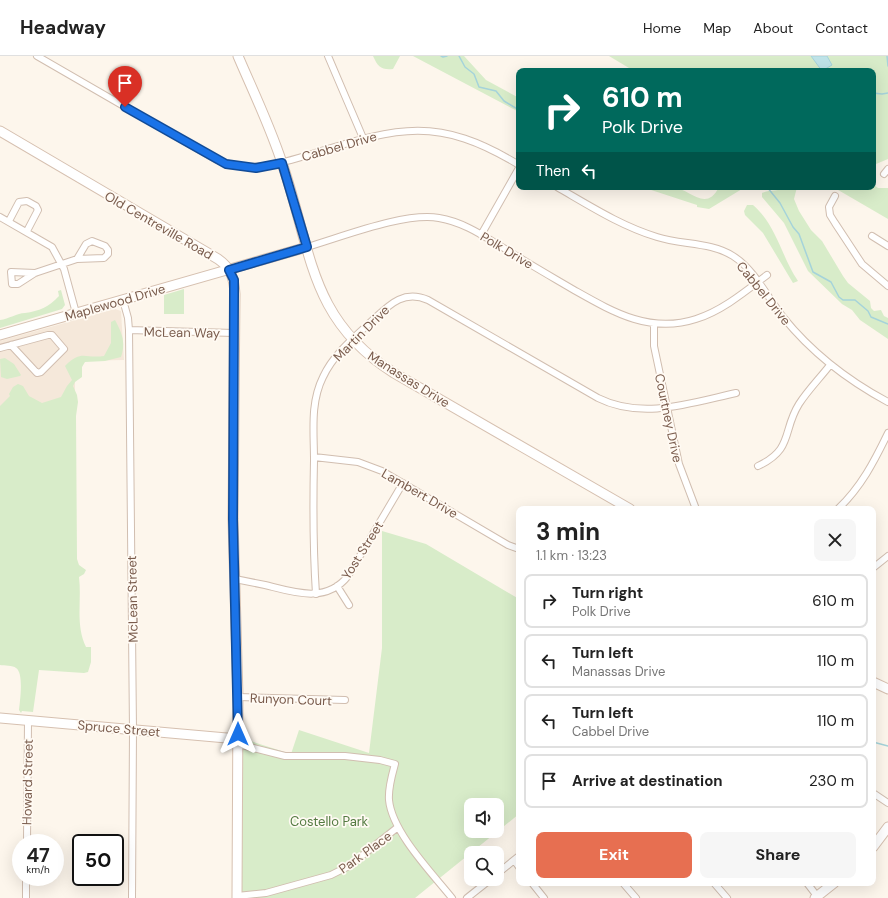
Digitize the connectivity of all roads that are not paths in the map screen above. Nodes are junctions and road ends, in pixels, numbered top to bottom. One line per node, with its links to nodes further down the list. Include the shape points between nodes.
1 (37, 56): 6 (street, Cabbel Drive, via 217,160 246,168)
2 (238, 56): 6 (main road, Manassas Drive)
3 (328, 56): 5 (street)
4 (0, 131): 20 (main road, Old Centreville Road, via 218,259)
5 (363, 138): 6 (street, Cabbel Drive); 7 (street, Cabbel Drive, via 406,131 448,133 490,148)
6 (282, 163): 17 (main road, Manassas Drive)
7 (516, 165)
8 (516, 172): 14 (street)
9 (562, 190): 23 (street, Cabbel Drive, via 607,216 644,233 725,252 742,263)
10 (835, 196): 24 (street, via 829,207 830,215 862,264)
11 (0, 217): 12 (street)
12 (8, 221): 13 (street); 13 (street, via 19,202 27,201 38,210)
13 (27, 231): 19 (street, via 52,247)
14 (480, 235): 17 (street, Polk Drive, via 449,220 421,217); 27 (street, Polk Drive, via 610,310 634,320)
15 (872, 236): 16 (street)
16 (888, 246)
17 (307, 247): 20 (main road, Polk Drive); 31 (main road, Manassas Drive, via 325,301)
18 (78, 259): 18 (street, via 104,258 108,250 105,246 89,242); 19 (street)
19 (62, 264): 21 (street); 26 (street)
20 (229, 270): 25 (main road, Maplewood Drive); 29 (main road, via 234,286)
21 (35, 273)
22 (768, 275): 23 (street, Polk Drive)
23 (758, 282): 27 (street, Polk Drive, via 719,309 701,318 676,324); 34 (street, Cabbel Drive, via 789,325)
24 (888, 286)
25 (123, 300): 26 (main road, Maplewood Drive); 28 (street, McLean Street)
26 (76, 313): 30 (main road, Maplewood Drive)
27 (654, 324): 37 (street, Courtney Drive, via 654,346)
28 (129, 330): 29 (street, McLean Way); 58 (street, McLean Street)
29 (234, 333): 48 (main road)
30 (0, 335)
31 (352, 340): 37 (street, Martin Drive, via 392,303 406,297 419,297 603,401 636,410); 39 (street, Martin Drive, via 331,363 318,390 314,410); 42 (main road, Manassas Drive, via 374,360 394,373)
32 (11, 345): 32 (street, via 37,373 64,349 52,335); 33 (street)
33 (0, 348)
34 (830, 365): 36 (street, Cabbel Drive); 40 (street, via 799,404 781,449 771,460)
35 (736, 393): 37 (street, Martin Drive)
36 (888, 402)
37 (667, 407): 43 (street, Courtney Drive, via 679,464)
38 (888, 433): 44 (street, via 867,475)
39 (314, 457): 41 (street, Lambert Drive, via 358,462 382,471); 50 (street, Martin Drive)
40 (758, 466)
41 (403, 484): 45 (street, Lambert Drive); 49 (street, Yost Street, via 348,576)
42 (625, 506)
43 (695, 506)
44 (841, 506)
45 (516, 548)
46 (888, 556): 47 (street)
47 (876, 566)
48 (235, 579): 50 (street, Yost Street, via 297,594); 54 (main road)
49 (337, 586): 50 (street, Yost Street); 51 (street)
50 (316, 594)
51 (350, 605)
52 (876, 683): 53 (main road)
53 (888, 689)
54 (238, 697): 55 (street, Runyon Court); 59 (main road)
55 (345, 700)
56 (0, 718): 57 (main road, Spruce Street)
57 (28, 720): 58 (main road, Spruce Street); 64 (street, Howard Street)
58 (133, 730): 59 (main road, Spruce Street); 78 (street, McLean Street)
59 (238, 741): 62 (street, Spruce Street, via 285,756 345,756 395,764 389,798 391,812); 75 (main road)
60 (876, 795): 61 (street)
61 (888, 803)
62 (398, 827): 75 (street, Park Place, via 349,866 331,875 266,893); 79 (street)
63 (888, 827): 65 (main road)
64 (27, 834)
65 (876, 843)
66 (516, 858): 67 (street)
67 (504, 868)
68 (26, 886): 77 (street)
69 (482, 886): 80 (street)
70 (534, 886): 81 (street)
71 (626, 886): 82 (street)
72 (717, 886): 83 (street)
73 (808, 886): 76 (street)
74 (830, 886): 76 (main road)
75 (237, 897)
76 (816, 897)
77 (26, 898)
78 (132, 898)
79 (452, 898)
80 (467, 898)
81 (544, 898)
82 (636, 898)
83 (727, 898)

